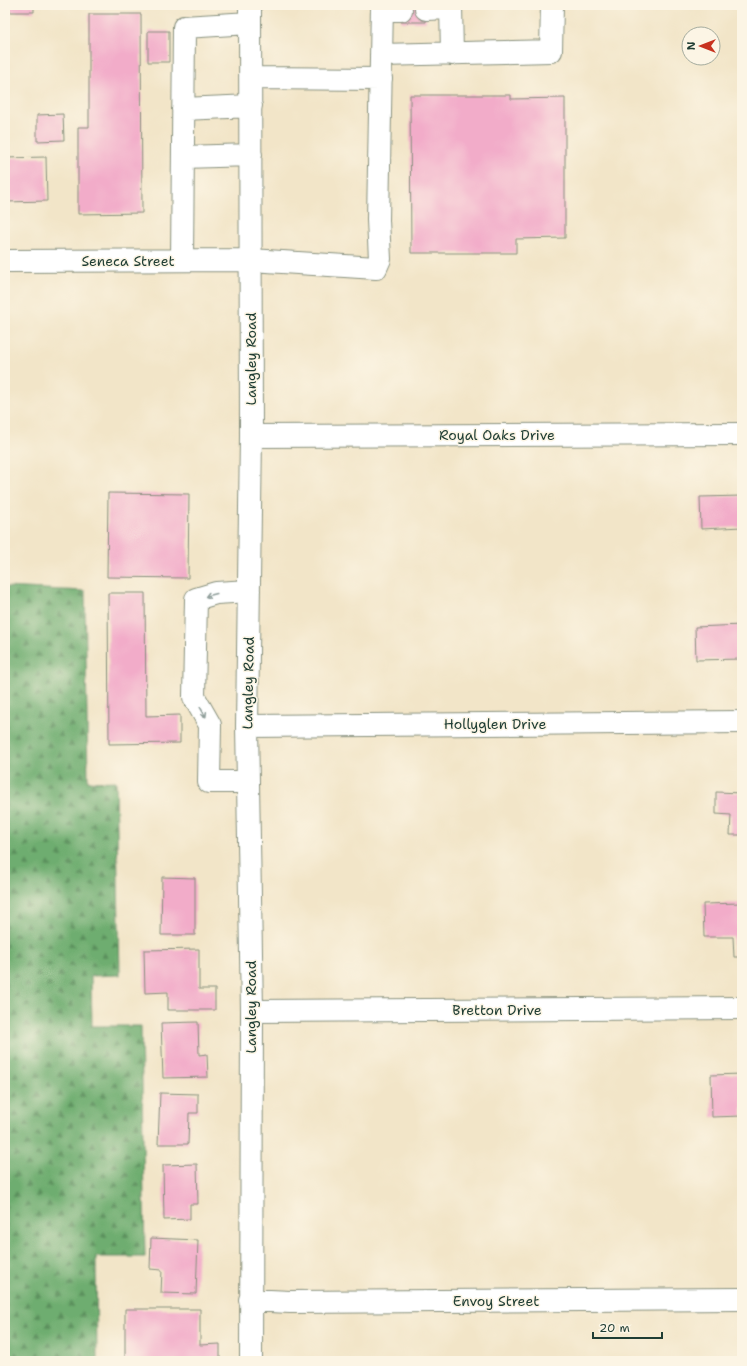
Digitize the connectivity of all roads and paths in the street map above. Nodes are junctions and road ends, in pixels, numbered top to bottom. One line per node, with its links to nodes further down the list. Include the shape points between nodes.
1 (552, 5): 6 (street, via 551,51)
2 (451, 7): 4 (street); 6 (street)
3 (388, 8): 7 (street)
4 (426, 9)
5 (250, 14): 8 (street, Langley Road); 11 (street, via 184,27)
6 (452, 54): 7 (street)
7 (382, 55): 9 (street)
8 (251, 78): 9 (street); 10 (street, Langley Road)
9 (381, 79): 15 (street, Seneca Street, via 378,220 380,259 376,268)
10 (251, 106): 11 (street); 12 (street, Langley Road)
11 (183, 110): 13 (street)
12 (251, 155): 13 (street); 15 (street, Langley Road)
13 (183, 157): 14 (street)
14 (182, 260): 15 (street, Seneca Street); 16 (street, Seneca Street)
15 (251, 260): 18 (street, Langley Road)
16 (5, 261)
17 (742, 434): 18 (street, Royal Oaks Drive)
18 (251, 436): 19 (street, Langley Road)
19 (249, 591): 21 (street, Langley Road); 22 (street, one-way to 22, via 216,593 196,599 194,697 210,725 209,782)
20 (742, 722): 21 (street, Hollyglen Drive)
21 (247, 726): 22 (street, Langley Road)
22 (248, 782): 24 (street, Langley Road)
23 (742, 1008): 24 (street, Bretton Drive)
24 (252, 1011): 26 (street, Langley Road)
25 (742, 1299): 26 (street, Envoy Street, via 290,1302)
26 (250, 1300): 27 (street, Langley Road)
27 (251, 1361)

